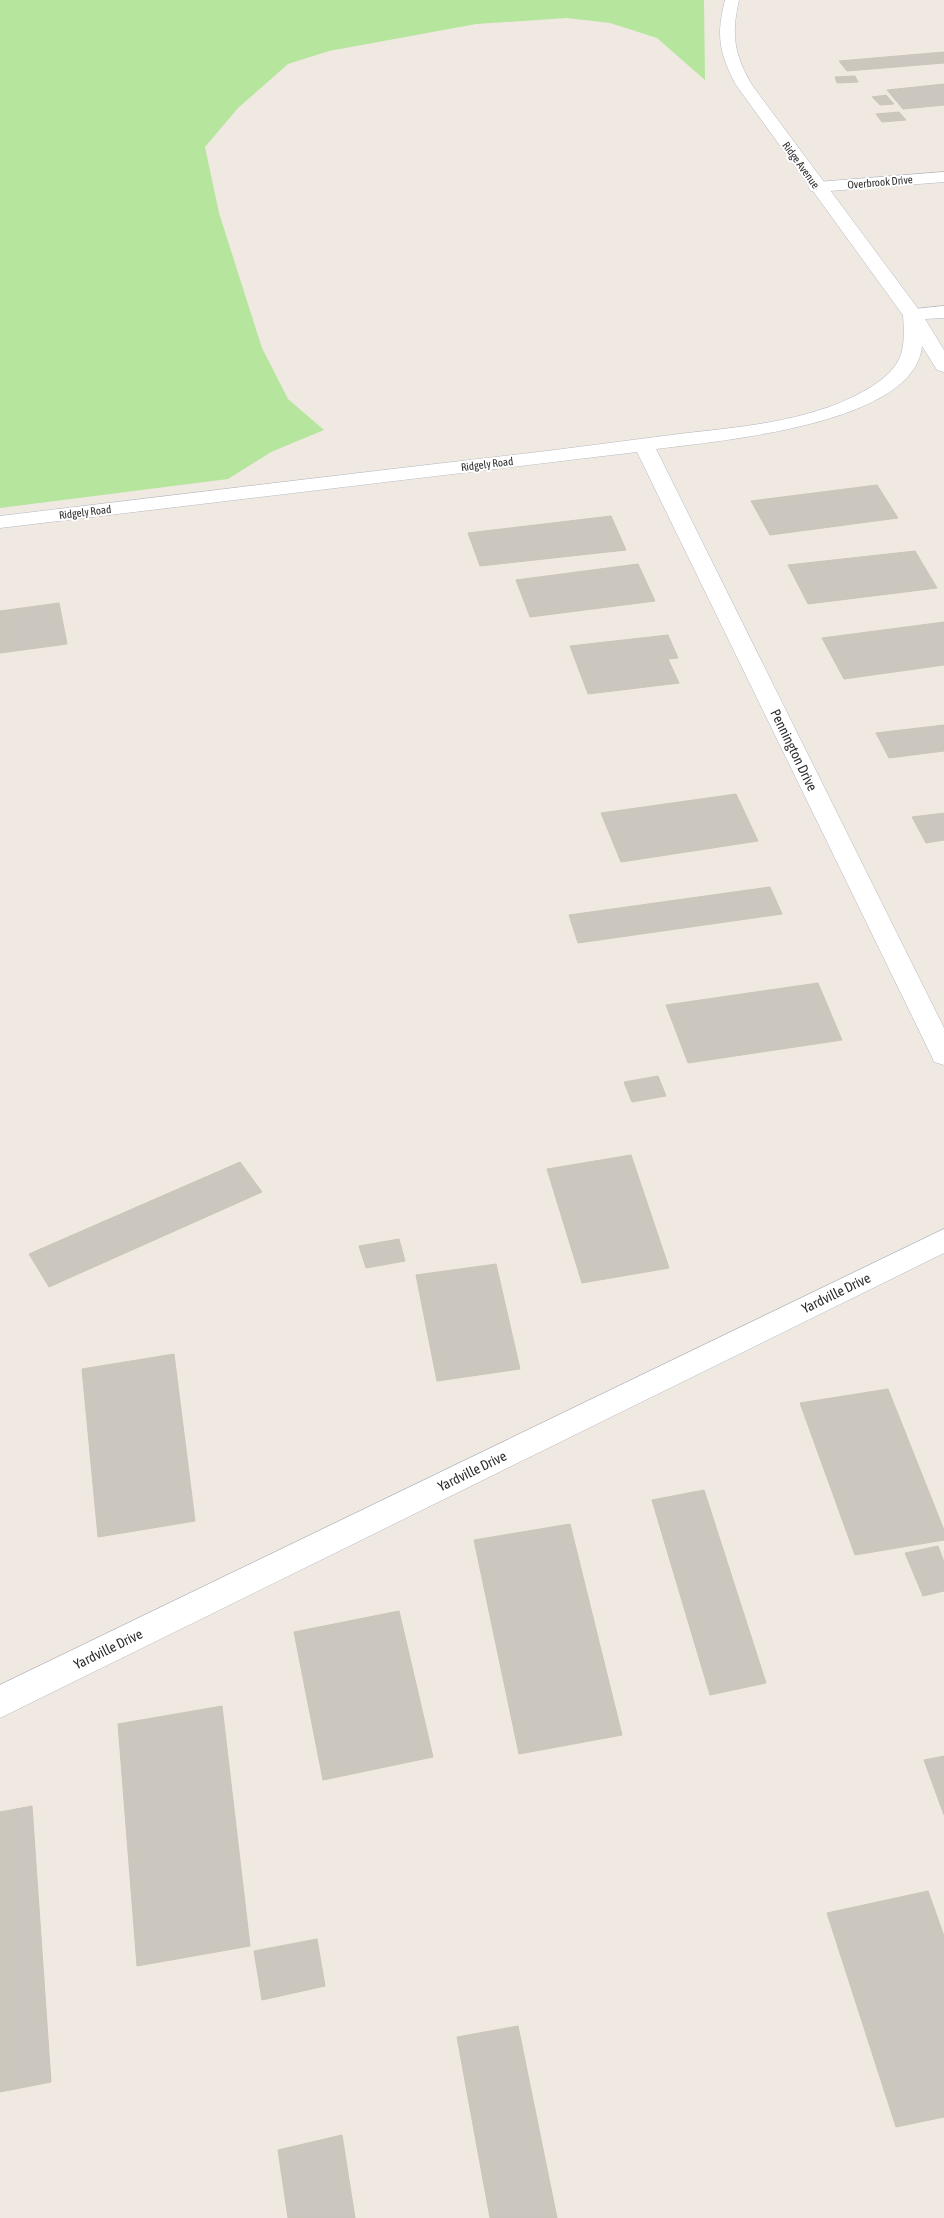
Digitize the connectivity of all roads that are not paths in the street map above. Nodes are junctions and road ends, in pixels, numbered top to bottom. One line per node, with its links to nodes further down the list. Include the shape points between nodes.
1 (732, 0): 3 (street, Ridge Avenue, via 726,24 732,57 757,103)
2 (944, 177): 3 (street, Overbrook Drive)
3 (817, 188): 5 (street, Ridge Avenue)
4 (944, 312): 5 (street)
5 (912, 314): 6 (street, Ridge Avenue); 7 (street, Ridgely Road, via 914,347 905,368 862,400 824,415 750,430)
6 (944, 366)
7 (644, 445): 8 (street, Ridgely Road); 9 (street, Pennington Drive)
8 (0, 522)
9 (944, 1055)
10 (944, 1240): 11 (street, Yardville Drive)
11 (0, 1702)

